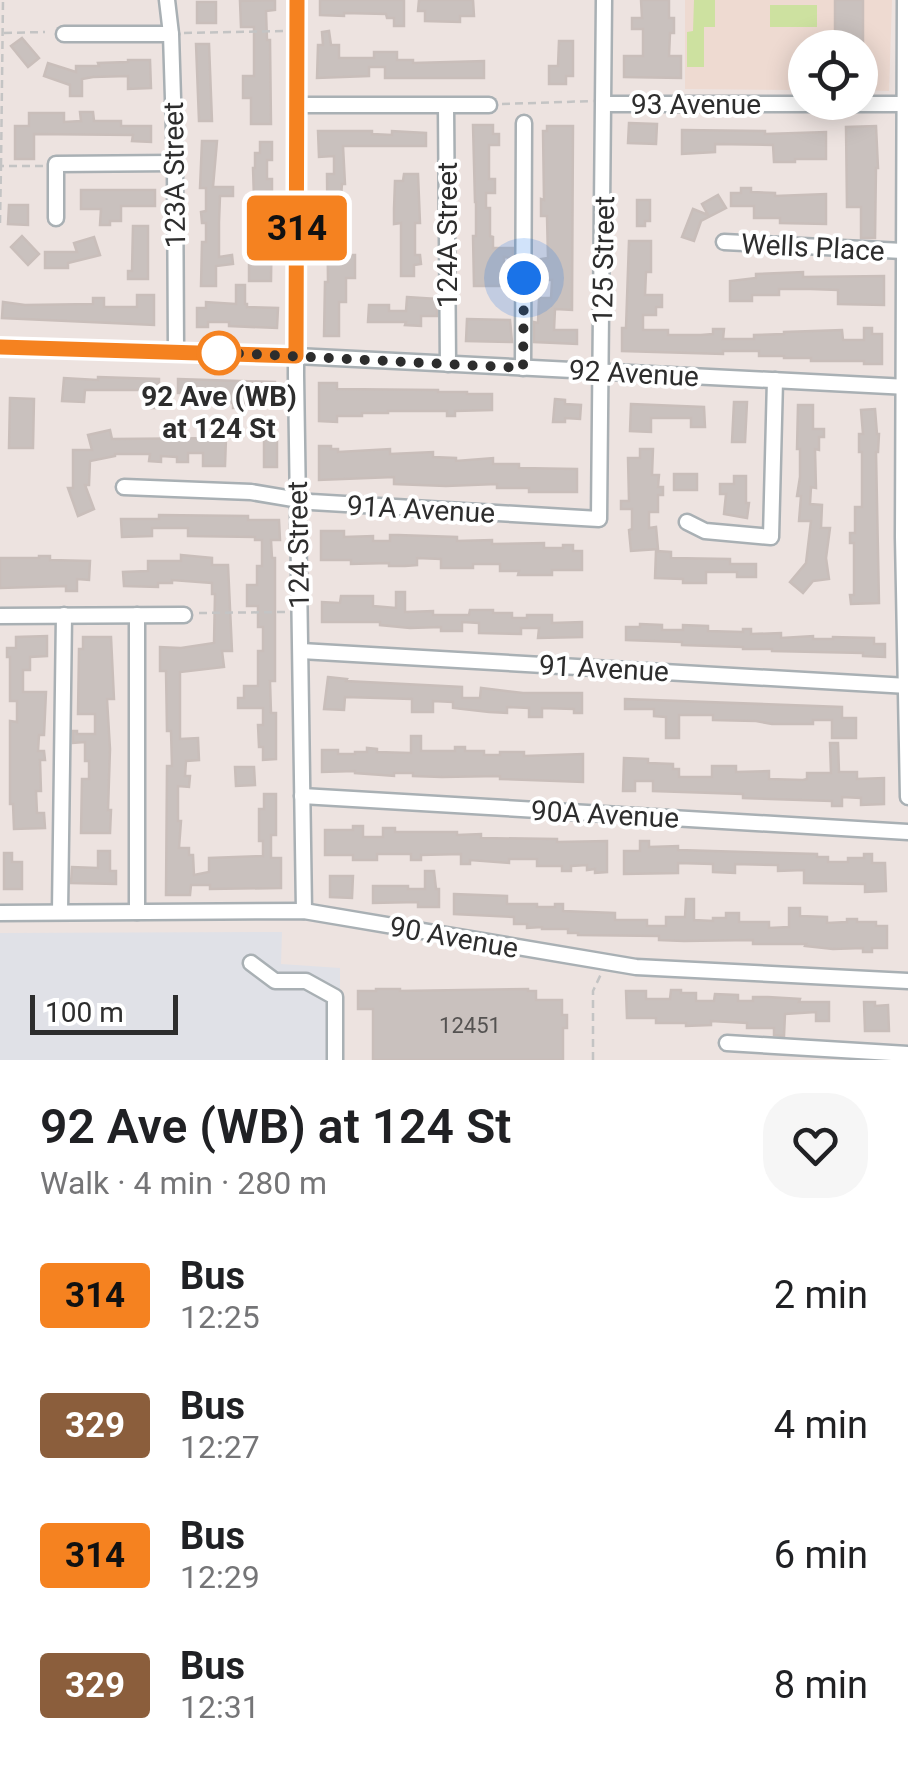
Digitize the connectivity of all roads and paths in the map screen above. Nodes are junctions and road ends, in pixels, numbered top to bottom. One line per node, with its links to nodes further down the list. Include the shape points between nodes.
1 (3, 0): 7 (path)
2 (167, 0): 9 (street, 123A Street)
3 (297, 0): 6 (street, 124 Street)
4 (604, 0): 11 (street, 125 Street)
5 (906, 0): 12 (street)
6 (298, 31): 9 (path); 13 (street, 124 Street)
7 (3, 32): 8 (path); 18 (path)
8 (45, 32)
9 (174, 33): 10 (street); 17 (street, 123A Street)
10 (64, 34)
11 (601, 102): 12 (street, 93 Avenue); 14 (path); 29 (street, 125 Street)
12 (907, 104): 23 (street)
13 (298, 105): 15 (street); 26 (street, 124 Street)
14 (491, 105): 15 (street)
15 (446, 106): 27 (street, 124A Street)
16 (524, 124): 28 (street)
17 (175, 163): 20 (street, via 56,164); 25 (street, 123A Street)
18 (2, 166): 19 (path); 21 (path)
19 (44, 166)
20 (56, 218)
21 (0, 223)
22 (724, 242): 23 (street, Wells Place)
23 (903, 251): 31 (street)
24 (0, 347): 25 (street, 92 Avenue)
25 (176, 351): 26 (street, 92 Avenue)
26 (296, 356): 27 (street, 92 Avenue); 33 (street, 124 Street)
27 (448, 364): 28 (street, 92 Avenue)
28 (523, 368): 29 (street, 92 Avenue)
29 (602, 372): 30 (street, 92 Avenue); 34 (street, 125 Street)
30 (774, 380): 31 (street, 92 Avenue); 35 (street, via 771,538 705,531)
31 (906, 387): 36 (street)
32 (124, 487): 33 (street, 91A Avenue)
33 (297, 500): 34 (street, 91A Avenue); 42 (street, 124 Street)
34 (599, 519)
35 (687, 522)
36 (906, 537): 43 (street)
37 (292, 612): 38 (path)
38 (192, 614): 40 (street)
39 (64, 615): 40 (street); 41 (street); 48 (street)
40 (137, 615): 49 (street)
41 (0, 616)
42 (300, 651): 43 (street, 91 Avenue); 44 (street, 124 Street)
43 (906, 685): 45 (street)
44 (302, 796): 46 (street, 90A Avenue); 47 (street, 124 Street)
45 (908, 797)
46 (908, 832)
47 (304, 911): 49 (street, 90 Avenue); 53 (street, 90 Avenue, via 636,967)
48 (60, 912): 49 (street, 90 Avenue); 50 (street, 90 Avenue)
49 (137, 912)
50 (0, 913)
51 (251, 963): 56 (street, via 274,981 306,981 335,997)
52 (602, 971): 57 (path, via 593,990)
53 (908, 982)
54 (727, 1042): 55 (street)
55 (908, 1054)
56 (335, 1060)
57 (592, 1060)

